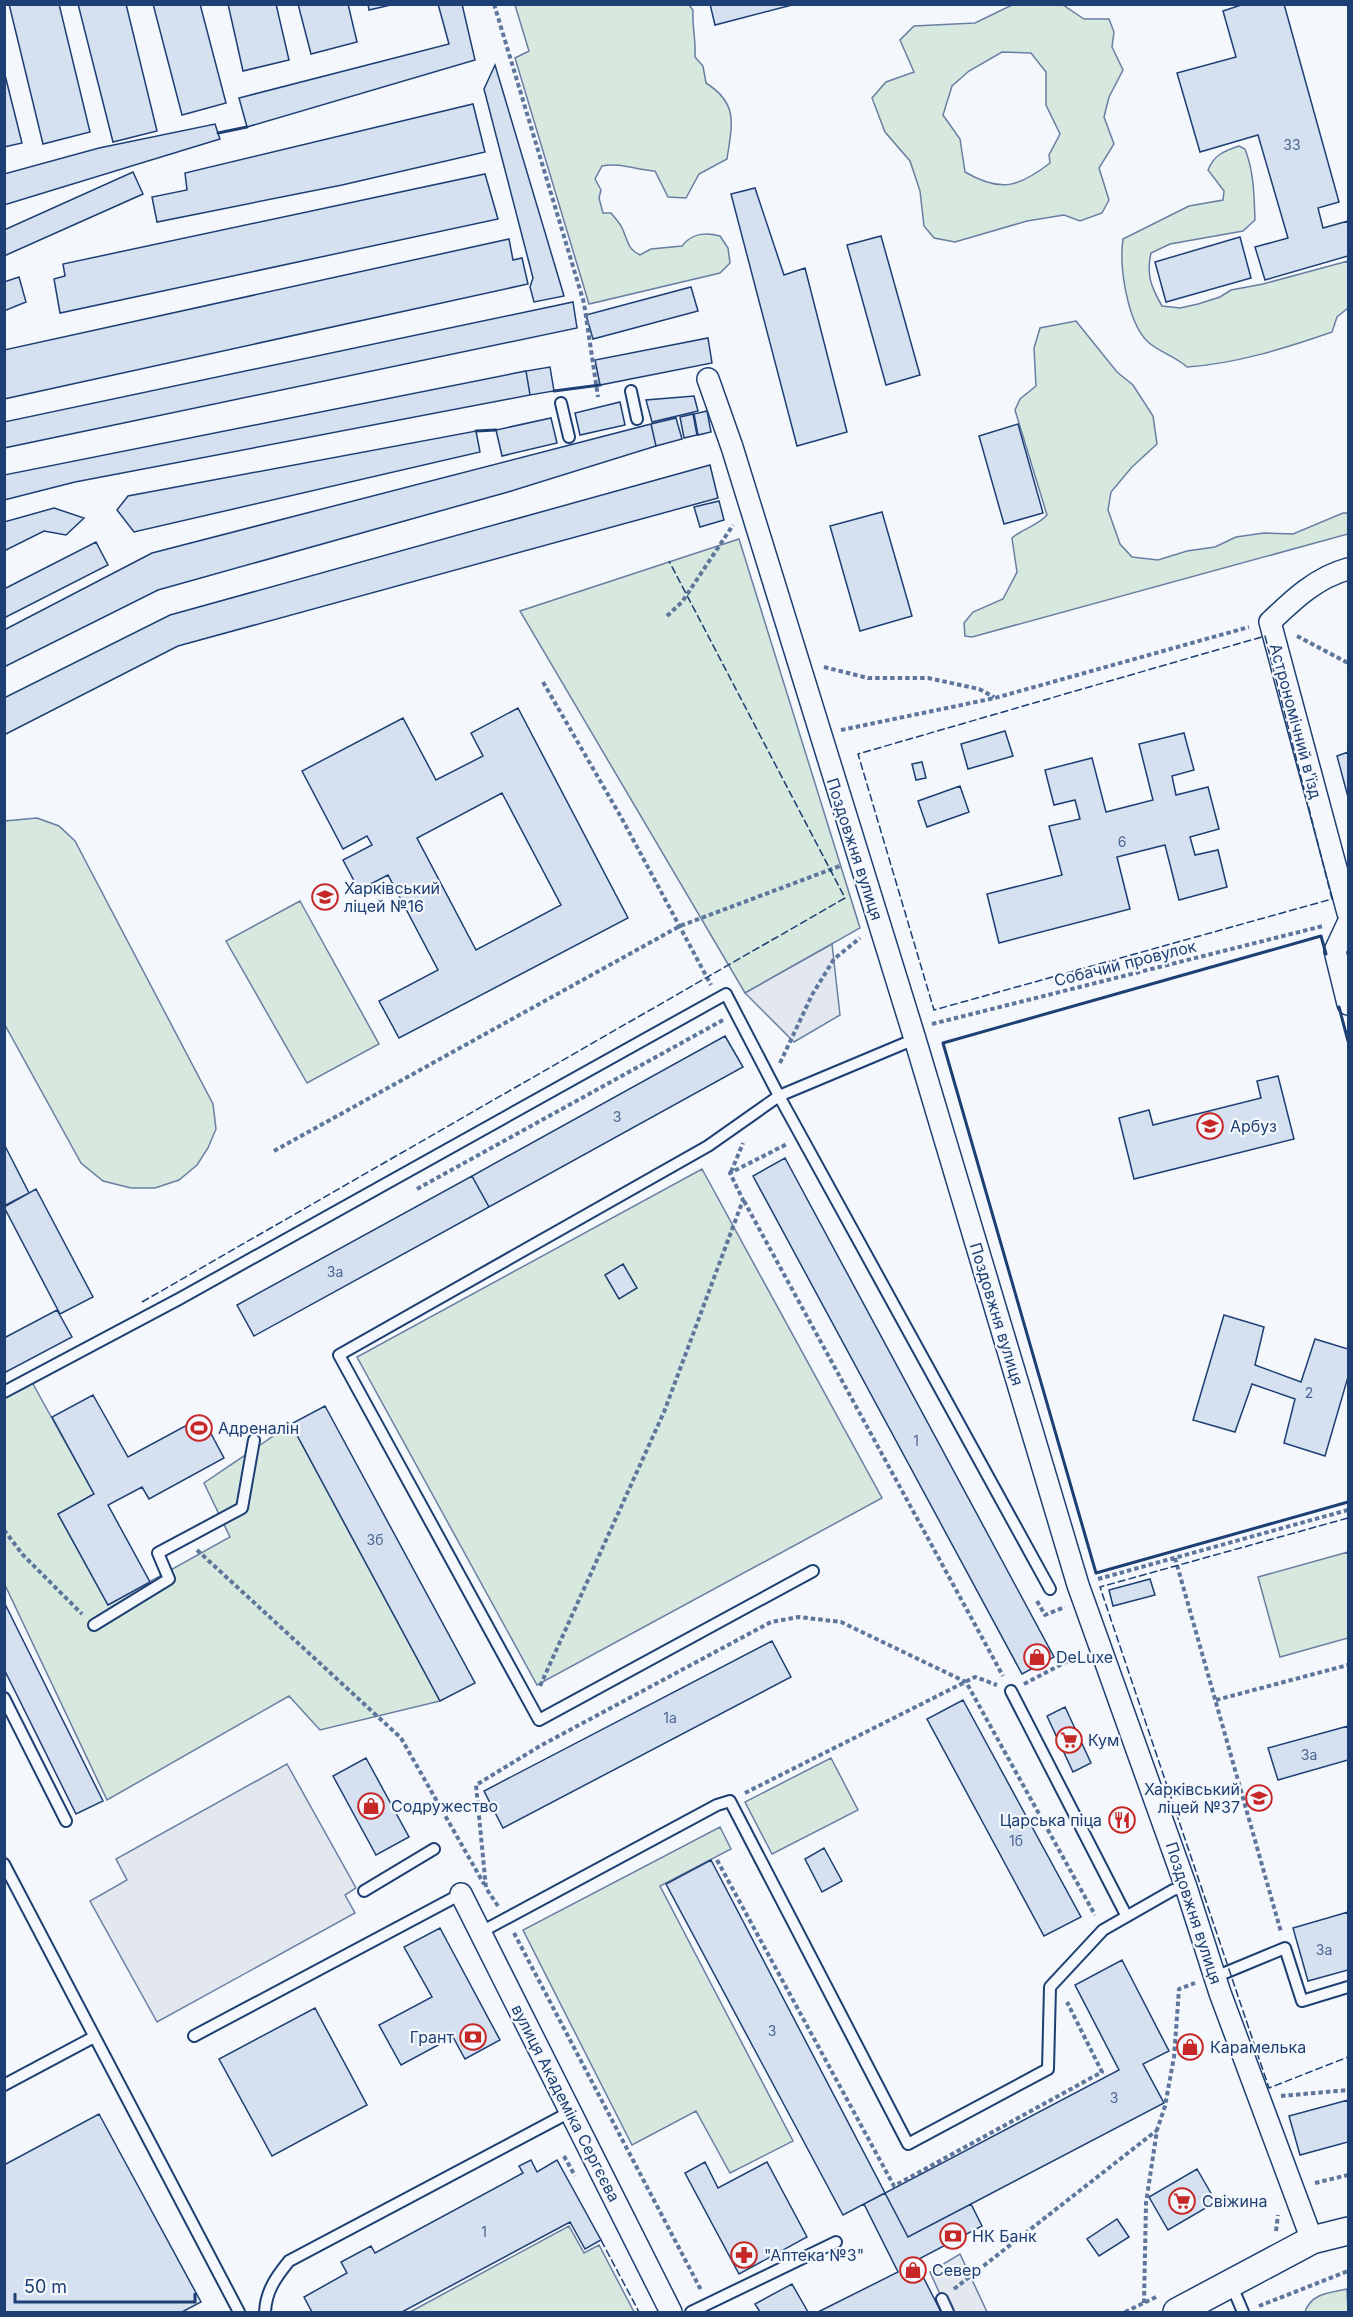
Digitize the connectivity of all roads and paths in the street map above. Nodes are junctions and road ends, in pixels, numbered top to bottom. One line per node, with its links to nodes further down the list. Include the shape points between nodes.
1 (494, 4): 4 (path, via 584,303)
2 (708, 379): 12 (street, Поздовжня вулиця)
3 (631, 392): 6 (lane)
4 (598, 397)
5 (561, 403): 7 (lane)
6 (638, 419)
7 (569, 437)
8 (737, 518): 10 (path, via 682,602)
9 (1348, 569): 11 (street, Астрономічний в'їзд, via 1330,573)
10 (667, 616)
11 (1270, 622): 13 (path); 15 (path); 18 (street, Астрономічний в'їзд)
12 (797, 662): 15 (path, via 868,678 928,678 980,689); 16 (street, Поздовжня вулиця)
13 (1348, 663)
14 (543, 682): 21 (path)
15 (995, 698): 16 (path)
16 (819, 736): 26 (street, Поздовжня вулиця)
17 (849, 862): 21 (path)
18 (1348, 913)
19 (1348, 923): 24 (street, via 1335,951)
20 (1325, 925): 26 (path, Собачий провулок, via 922,1026)
21 (680, 926): 23 (path); 30 (path)
22 (864, 935): 27 (path, via 834,958)
23 (707, 977)
24 (1348, 1004)
25 (728, 1017): 33 (path)
26 (915, 1039): 28 (lane); 44 (street, Поздовжня вулиця)
27 (771, 1080): 28 (lane); 35 (lane, via 726,994 179,1299)
28 (780, 1096): 29 (lane); 42 (lane)
29 (756, 1111): 32 (path); 53 (lane, via 708,1146 339,1355)
30 (274, 1151)
31 (794, 1153): 32 (path, via 789,1143)
32 (730, 1173): 34 (path)
33 (416, 1189)
34 (743, 1200): 50 (path); 53 (path, via 664,1412)
35 (4, 1392)
36 (254, 1440): 39 (lane, via 242,1508)
37 (1348, 1510): 40 (path)
38 (4, 1530): 46 (path, via 23,1555)
39 (185, 1539): 46 (lane, via 158,1553 169,1579); 60 (path, via 401,1738)
40 (1175, 1558): 44 (path); 52 (path)
41 (813, 1571): 53 (lane, via 538,1720)
42 (1050, 1589)
43 (1034, 1594): 44 (path, via 1045,1615)
44 (1075, 1594): 59 (street, Поздовжня вулиця)
45 (771, 1622): 49 (path, via 799,1617 841,1622)
46 (93, 1625)
47 (1088, 1650): 50 (path)
48 (1348, 1665): 52 (path)
49 (966, 1682): 50 (path, via 975,1677); 54 (path); 64 (path)
50 (1011, 1691): 63 (lane)
51 (4, 1698): 55 (lane)
52 (1216, 1700): 66 (path)
53 (531, 1706)
54 (730, 1801): 64 (lane, via 908,2144 1048,2069 1050,1987); 65 (lane)
55 (66, 1821)
56 (434, 1849): 61 (lane)
57 (717, 1860): 69 (path, via 894,2186 1102,2072)
58 (4, 1864): 71 (lane)
59 (1186, 1887): 63 (lane); 67 (street, Поздовжня вулиця)
60 (486, 1888)
61 (364, 1891)
62 (461, 1894): 65 (street, вулиця Академіка Сергєєва); 70 (lane)
63 (1126, 1915): 64 (lane)
64 (1103, 1930)
65 (481, 1932): 73 (street, вулиця Академіка Сергєєва)
66 (1285, 1948): 67 (lane); 68 (lane, via 1302,2001)
67 (1215, 1977): 74 (path, via 1179,1989 1174,2057); 78 (street, Поздовжня вулиця)
68 (1348, 1987)
69 (1066, 2000)
70 (194, 2036)
71 (94, 2037): 72 (lane); 87 (lane)
72 (4, 2085)
73 (570, 2112): 88 (lane, via 289,2261 275,2278 266,2298); 89 (street, вулиця Академіка Сергєєва)
74 (1156, 2130): 83 (path); 84 (path, via 1146,2203)
75 (1348, 2175): 76 (path)
76 (1309, 2184)
77 (1348, 2231): 78 (street)
78 (1312, 2240): 82 (street)
79 (836, 2242): 85 (lane)
80 (679, 2246): 85 (path)
81 (1348, 2271): 86 (path)
82 (1231, 2284): 86 (lane); 92 (street)
83 (942, 2299): 91 (lane)
84 (1144, 2303)
85 (708, 2304): 90 (lane)
86 (1247, 2311)
87 (239, 2313)
88 (265, 2313)
89 (671, 2313)
90 (691, 2313)
91 (948, 2313)
92 (1177, 2313)

